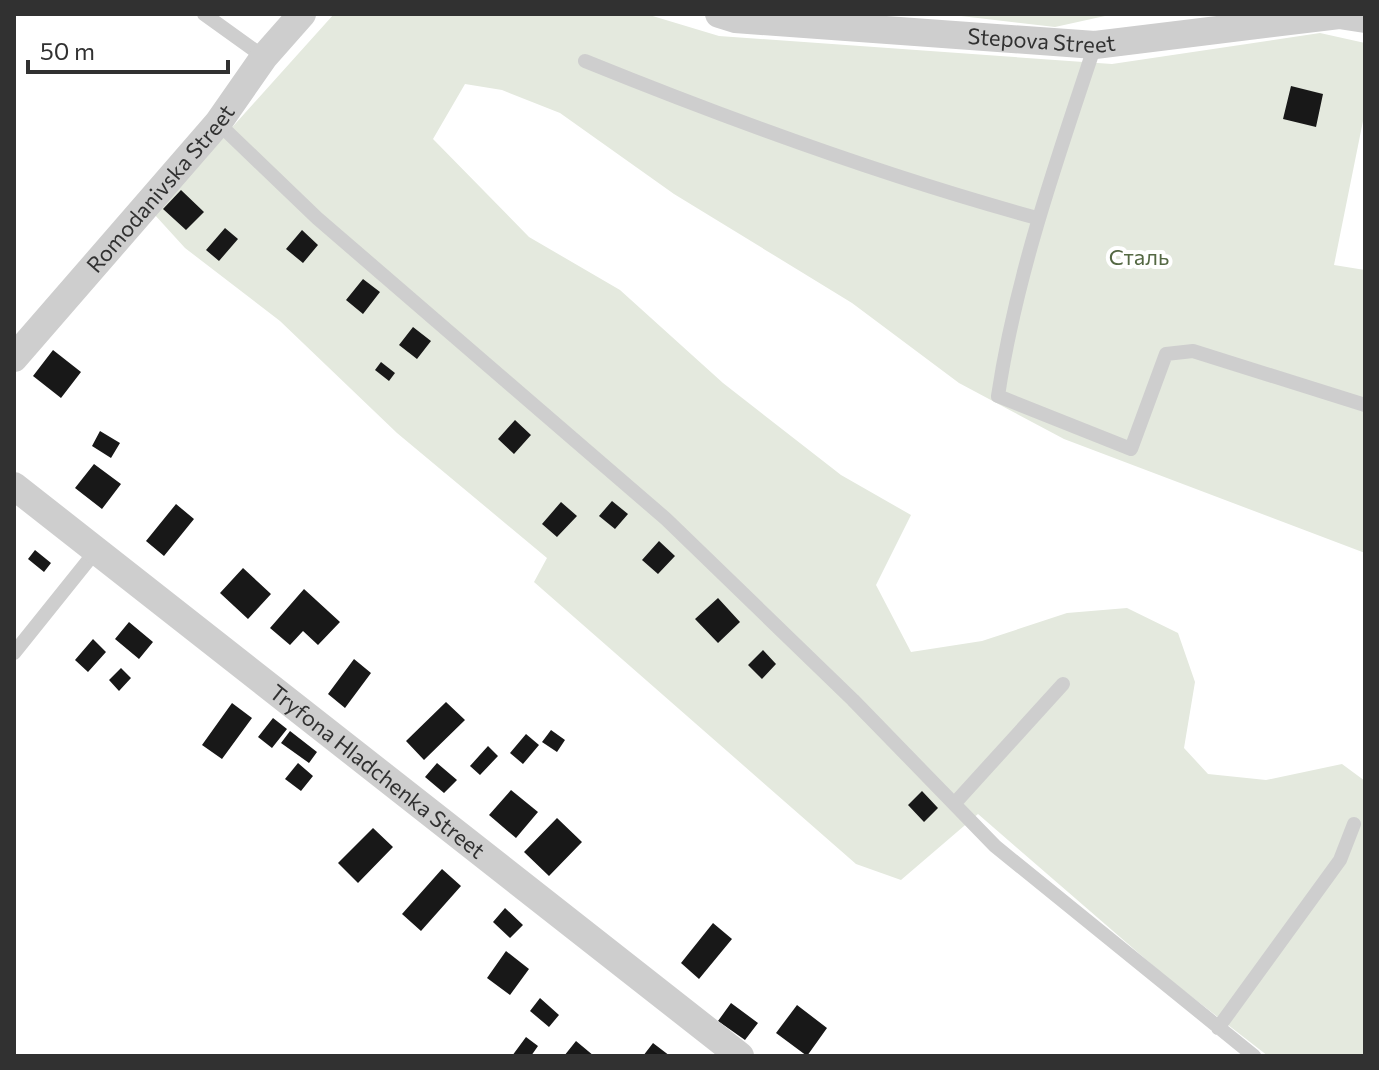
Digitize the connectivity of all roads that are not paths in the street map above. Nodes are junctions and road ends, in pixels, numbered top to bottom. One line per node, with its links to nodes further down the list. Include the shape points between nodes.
1 (204, 14): 6 (lane)
2 (302, 14): 6 (street, Romodanivska Street)
3 (729, 16): 5 (street, Stepova Street)
4 (1348, 16): 5 (street, Stepova Street)
5 (1095, 45): 9 (lane)
6 (264, 57): 8 (street, Romodanivska Street)
7 (585, 61): 9 (lane, via 927,188)
8 (218, 123): 10 (street, Romodanivska Street); 16 (lane, via 317,218 666,519)
9 (1037, 218): 11 (lane, via 998,396 1131,449 1166,354 1193,351)
10 (14, 358)
11 (1365, 405)
12 (14, 486): 13 (street, Tryfona Hladchenka Street)
13 (95, 552): 14 (lane); 19 (street, Tryfona Hladchenka Street)
14 (14, 653)
15 (1063, 684): 16 (lane)
16 (954, 804): 18 (lane, via 995,846)
17 (1354, 824): 18 (lane, via 1340,860)
18 (1218, 1028): 20 (lane)
19 (740, 1056)
20 (1254, 1056)

